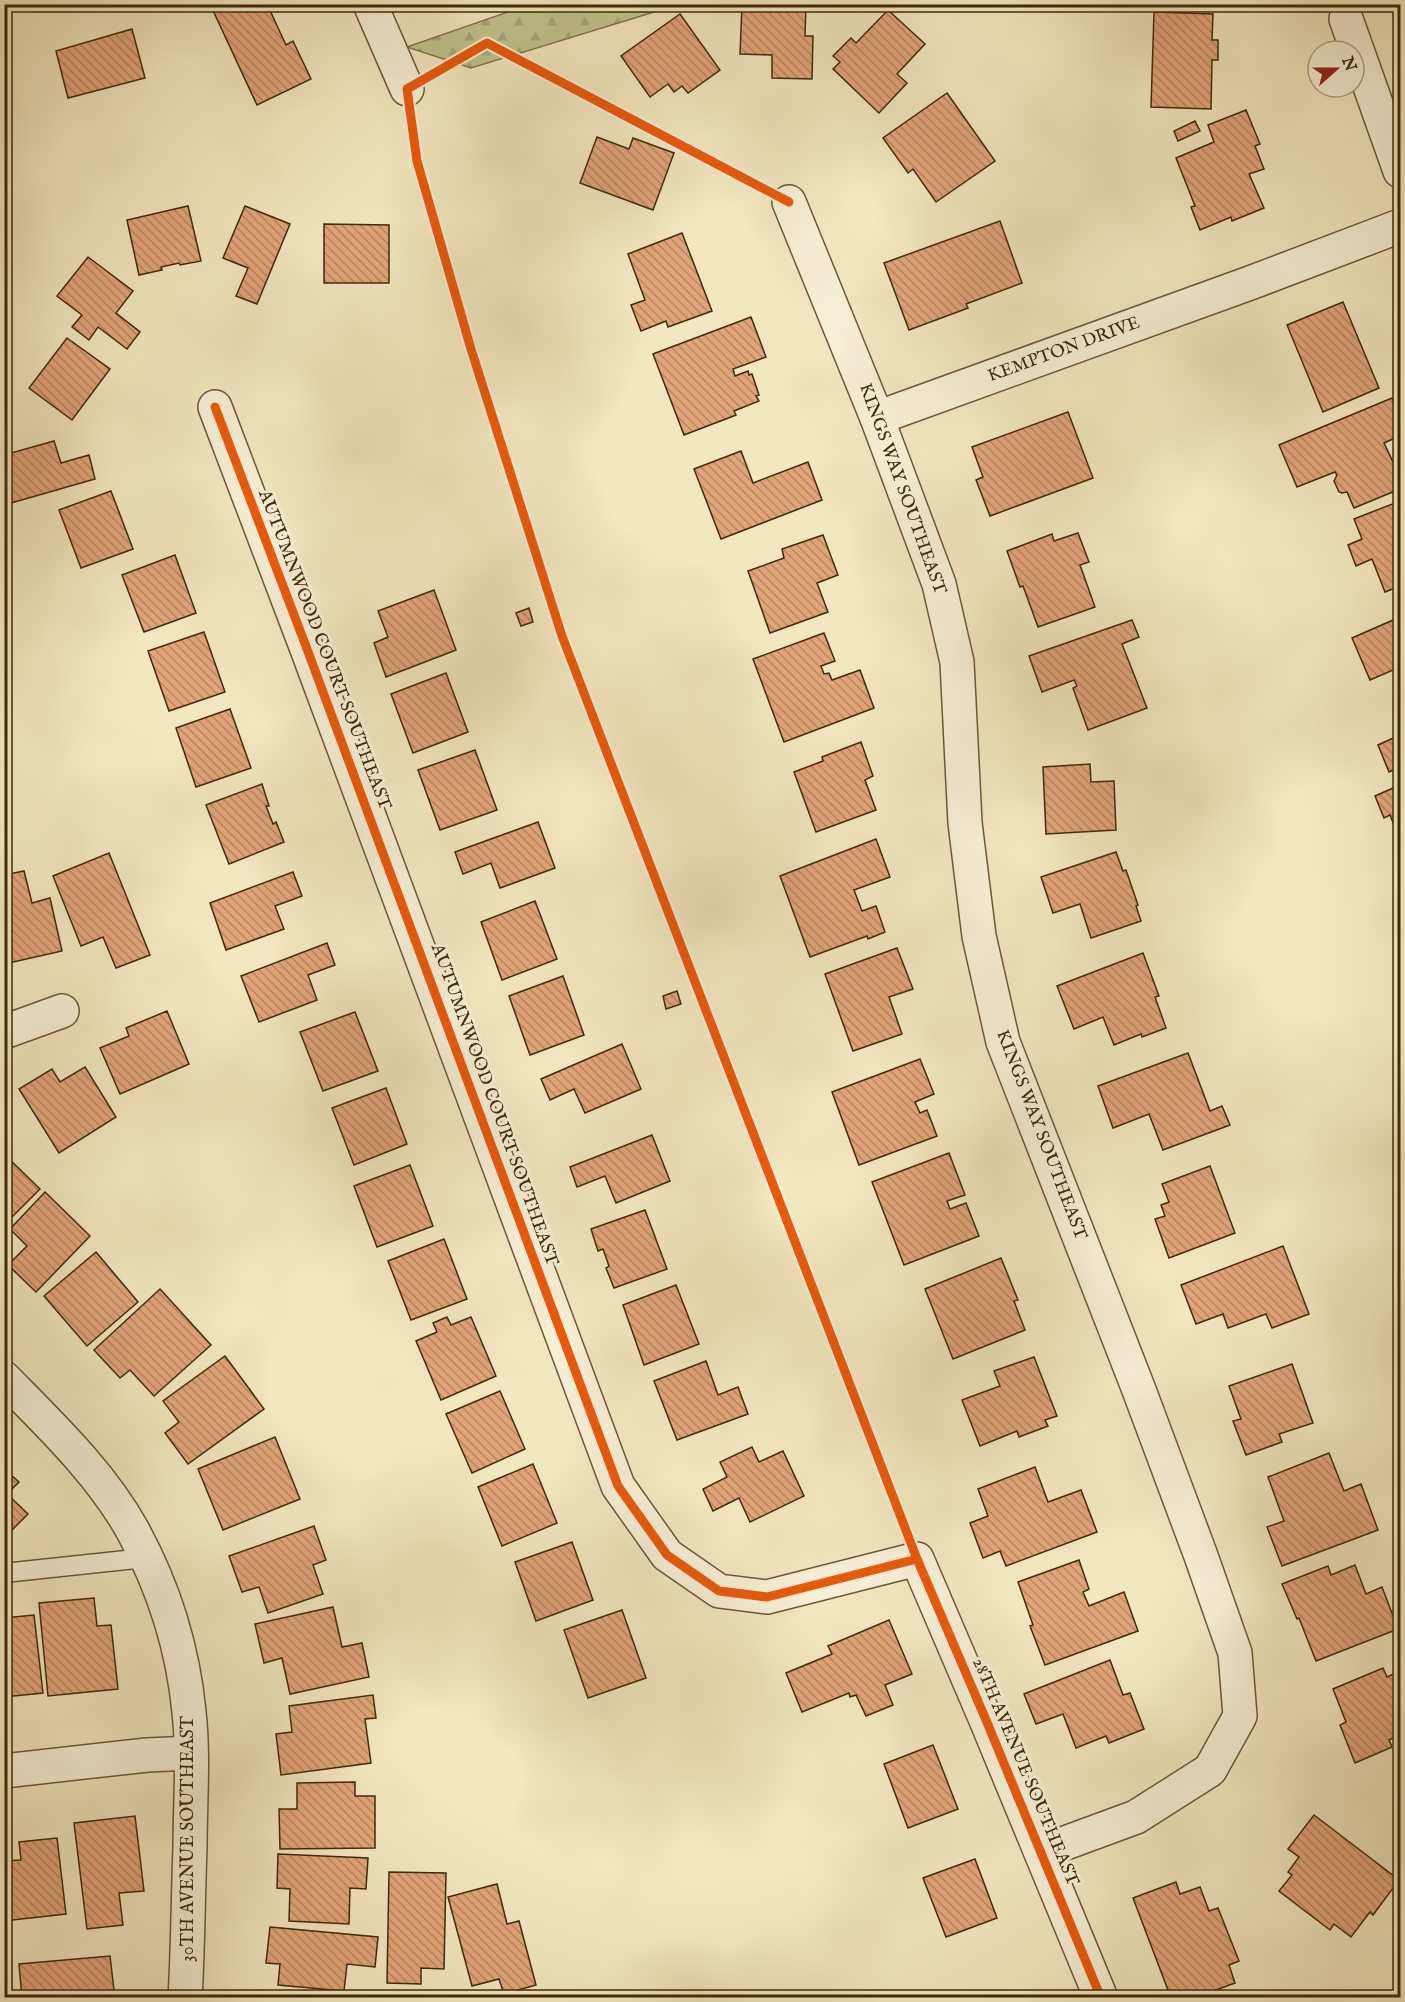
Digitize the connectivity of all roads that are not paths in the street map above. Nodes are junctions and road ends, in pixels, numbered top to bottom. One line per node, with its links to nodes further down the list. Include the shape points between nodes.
1 (370, 4): 3 (street)
2 (1346, 19): 4 (street)
3 (407, 88)
4 (1401, 171)
5 (789, 202): 8 (street, KINGS WAY SOUTHEAST)
6 (1401, 226): 8 (street, KEMPTON DRIVE)
7 (214, 407): 13 (street, AUTUMNWOOD COURT SOUTHEAST, via 618,1486 667,1555 719,1591 767,1596)
8 (877, 417): 17 (street, KINGS WAY SOUTHEAST, via 939,584 957,663 965,823 979,936 1003,1042 1143,1401 1235,1653 1240,1716 1210,1770 1136,1817)
9 (62, 1011): 10 (street)
10 (4, 1032)
11 (4, 1378): 12 (street, 30TH AVENUE SOUTHEAST, via 104,1488)
12 (145, 1558): 14 (lane); 15 (street, 30TH AVENUE SOUTHEAST, via 162,1593 177,1642)
13 (917, 1559): 17 (street, 28TH AVENUE SOUTHEAST)
14 (4, 1573)
15 (192, 1753): 16 (street); 18 (street, 30TH AVENUE SOUTHEAST)
16 (4, 1771)
17 (1041, 1852): 19 (street, 28TH AVENUE SOUTHEAST)
18 (185, 1998)
19 (1101, 1998)

